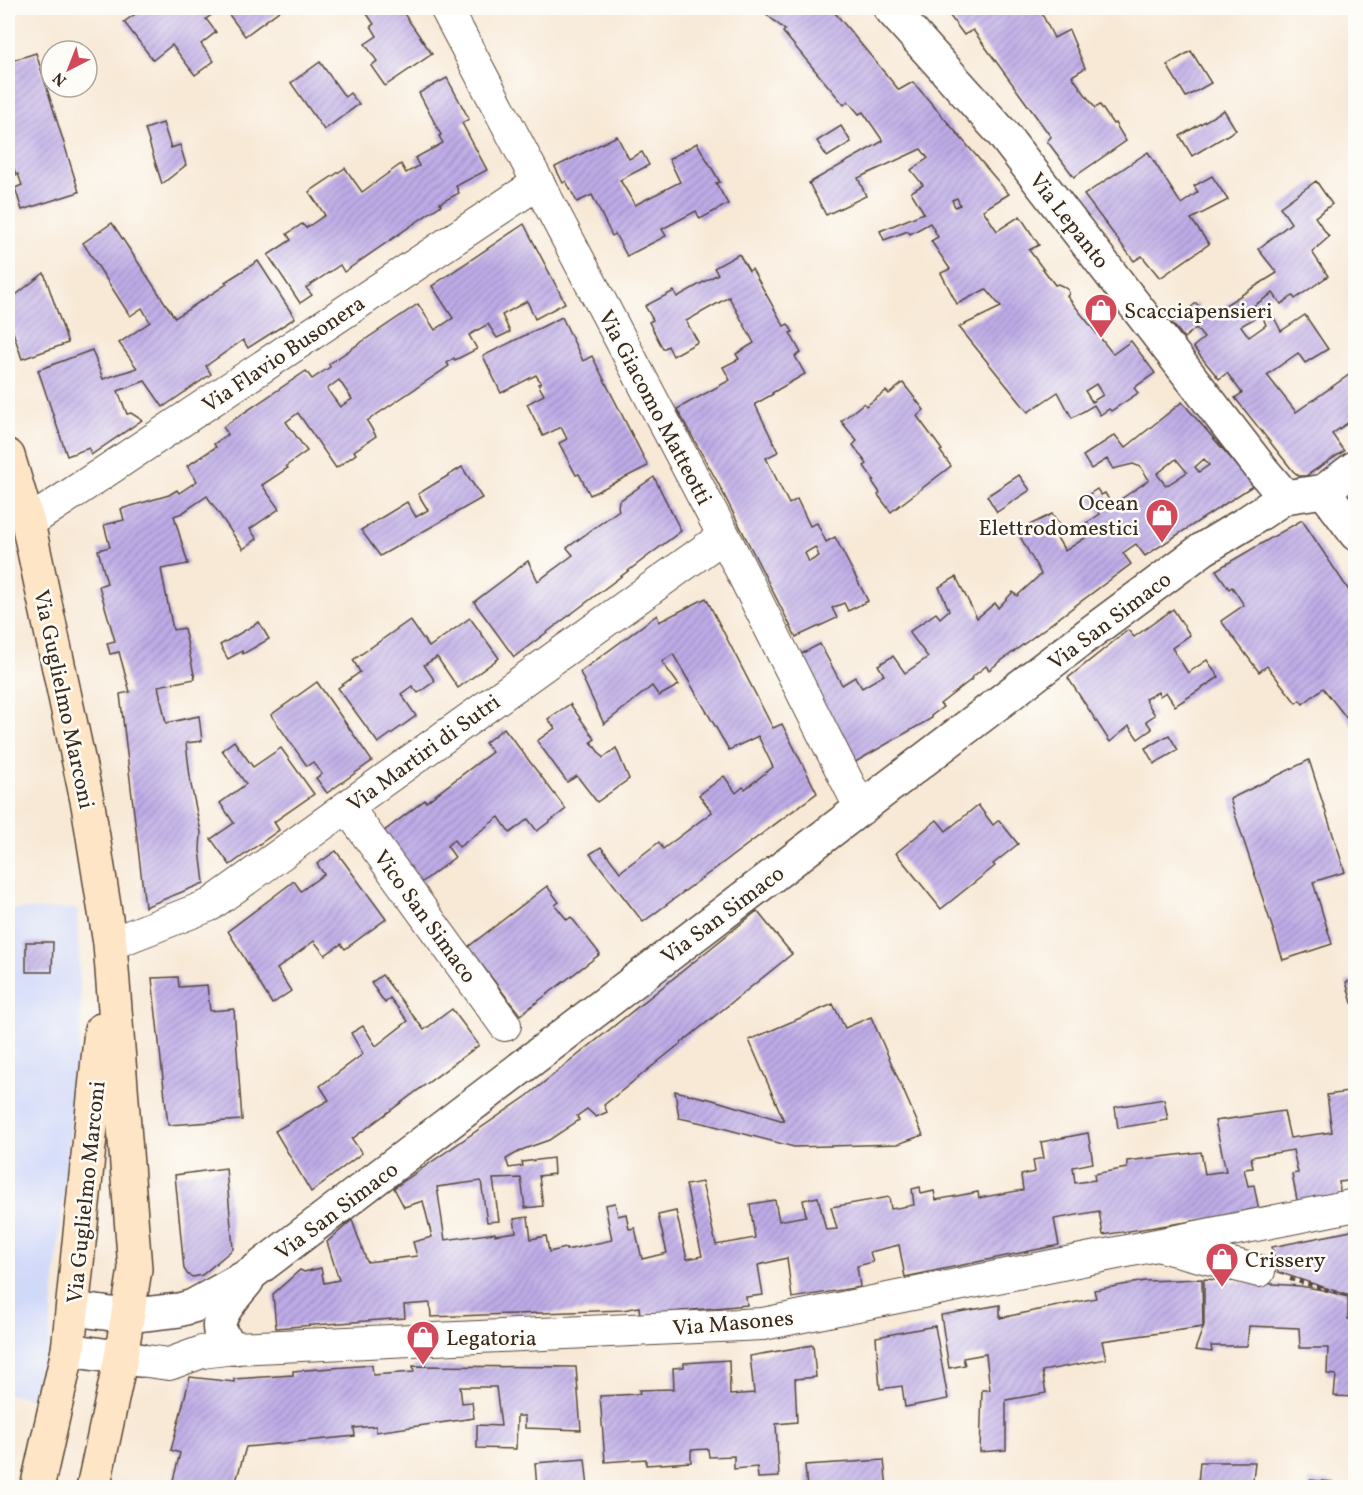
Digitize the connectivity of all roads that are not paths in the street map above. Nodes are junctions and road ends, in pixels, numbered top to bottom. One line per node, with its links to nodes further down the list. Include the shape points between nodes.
1 (446, 8): 3 (street, Via Giacomo Matteotti)
2 (890, 8): 7 (street, Via Lepanto, via 1002,133)
3 (538, 183): 8 (street, Via Flavio Busonera); 10 (street, Via Giacomo Matteotti)
4 (8, 456): 8 (main road, Via Guglielmo Marconi)
5 (1356, 467): 6 (street, Via San Simaco)
6 (1324, 491): 7 (street, Via San Simaco); 9 (street)
7 (1285, 497): 12 (street, Via San Simaco, via 1203,549)
8 (28, 523): 13 (main road, Via Guglielmo Marconi, via 88,805)
9 (1356, 534)
10 (724, 536): 11 (street, Via Martiri di Sutri); 12 (street, Via Giacomo Matteotti)
11 (347, 807): 13 (street, Via Martiri di Sutri, via 210,905); 14 (street, Vico San Simaco)
12 (861, 809): 18 (street, Via San Simaco)
13 (110, 944): 19 (main road, Via Guglielmo Marconi); 20 (main road, Via Guglielmo Marconi, via 135,1269)
14 (505, 1025)
15 (1356, 1205): 16 (street, Via Masones)
16 (1156, 1245): 17 (street); 21 (street, Via Masones, via 763,1324)
17 (1259, 1271)
18 (251, 1275): 20 (street, Via San Simaco, via 193,1306); 21 (street, via 219,1324 222,1336)
19 (73, 1309): 20 (street, Via San Simaco); 22 (main road, Via Guglielmo Marconi)
20 (127, 1316): 23 (main road, Via Guglielmo Marconi)
21 (234, 1348): 23 (street, Via Masones, via 202,1352 169,1364)
22 (68, 1350): 23 (street); 24 (main road, Via Guglielmo Marconi)
23 (130, 1358): 25 (main road, Via Guglielmo Marconi)
24 (38, 1488)
25 (93, 1488)

